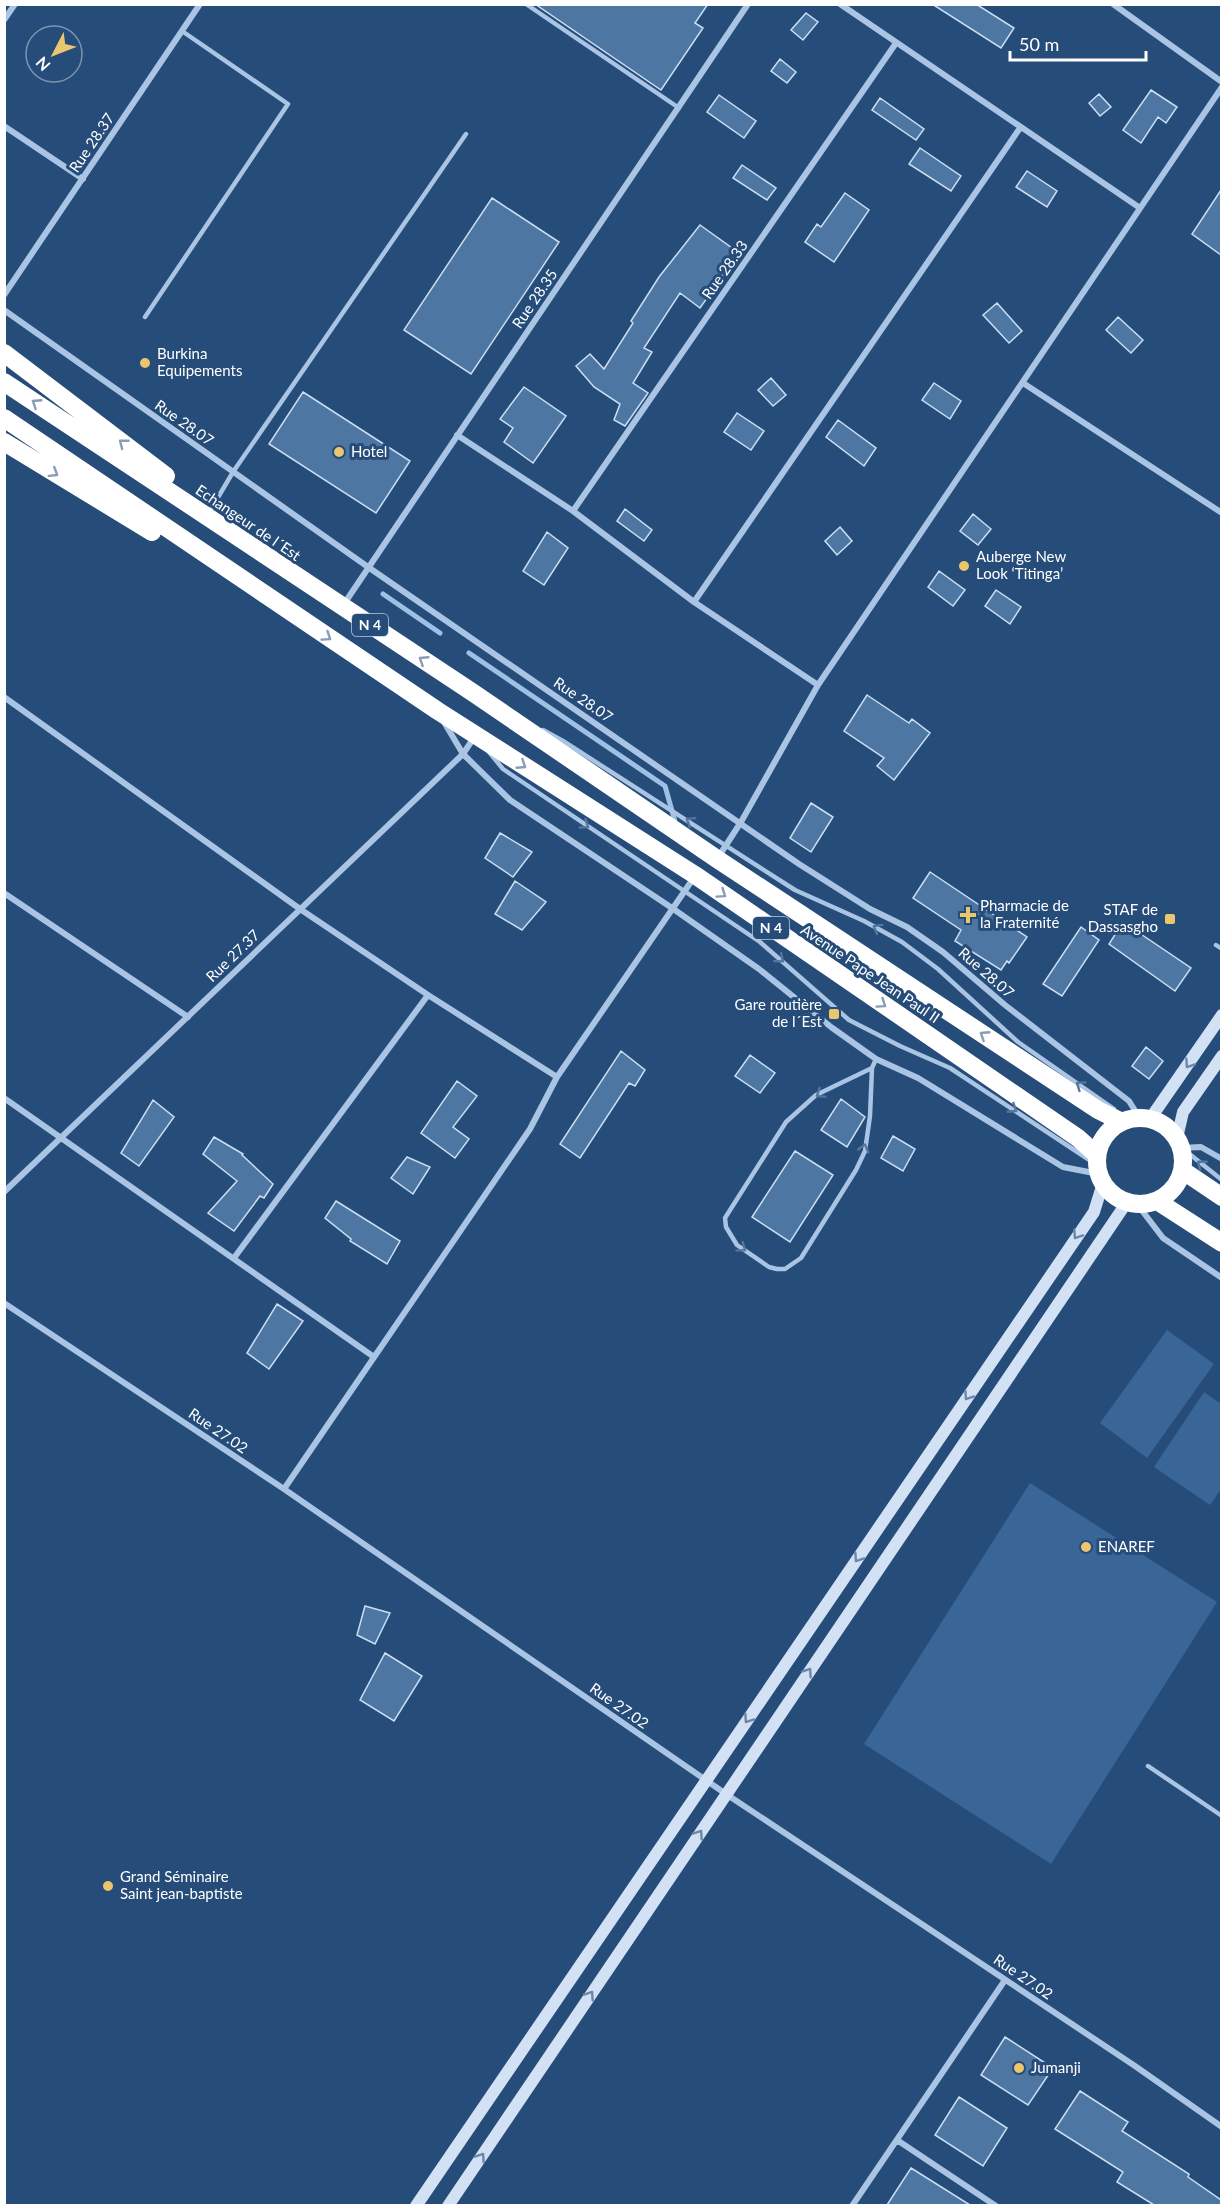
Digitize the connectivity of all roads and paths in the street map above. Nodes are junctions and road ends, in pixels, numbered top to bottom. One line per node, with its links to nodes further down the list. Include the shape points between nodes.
1 (15, 4): 7 (street)
2 (200, 4): 8 (street, Rue 28.37)
3 (526, 4): 12 (lane)
4 (748, 4): 12 (street, Rue 28.35)
5 (840, 4): 9 (street)
6 (1113, 4): 10 (street)
7 (4, 20)
8 (182, 31): 16 (street, Rue 28.37); 20 (lane, via 288,105)
9 (896, 43): 14 (street); 29 (street, Rue 28.33)
10 (1221, 82)
11 (1221, 87): 17 (street)
12 (679, 108): 25 (street, Rue 28.35)
13 (4, 126): 16 (street)
14 (1020, 128): 17 (street); 33 (street)
15 (466, 134): 27 (lane)
16 (82, 179): 18 (street, Rue 28.37)
17 (1140, 208): 23 (street)
18 (4, 296)
19 (4, 310): 27 (street, Rue 28.07)
20 (145, 317)
21 (4, 353): 28 (highway, one-way to 21)
22 (4, 382): 31 (highway, Echangeur de l´Est / N 4, one-way to 22)
23 (1023, 383): 30 (street); 36 (street)
24 (4, 418): 34 (highway, N 4)
25 (457, 435): 29 (street); 32 (street, Rue 28.35)
26 (4, 442): 34 (highway, one-way to 34)
27 (233, 472): 28 (lane); 32 (street, Rue 28.07)
28 (210, 511): 31 (highway)
29 (573, 511): 33 (street)
30 (1221, 513)
31 (267, 558): 35 (highway, Echangeur de l´Est / N 4)
32 (368, 567): 35 (street, Rue 28.35); 44 (street, Rue 28.07)
33 (694, 602): 36 (street)
34 (279, 604): 39 (highway, N 4, one-way to 39)
35 (342, 607): 37 (highway, Echangeur de l´Est / N 4, one-way to 35)
36 (819, 685): 44 (street)
37 (472, 692): 40 (lane); 45 (highway, Avenue Pape Jean Paul II / N 4)
38 (4, 697): 50 (street)
39 (438, 711): 42 (highway, Avenue Pape Jean Paul II / N 4); 43 (street)
40 (523, 719)
41 (533, 724): 45 (lane, one-way to 41)
42 (476, 736): 43 (street, Rue 27.37); 46 (highway, Avenue Pape Jean Paul II / N 4, one-way to 46); 47 (lane, one-way to 47, via 503,769)
43 (463, 754): 49 (street, via 510,800); 50 (street, Rue 27.37)
44 (741, 822): 45 (street); 61 (street, Rue 28.07, via 799,864 943,952 1129,1101)
45 (722, 852): 61 (highway, Avenue Pape Jean Paul II / N 4, one-way to 45, via 1098,1110); 61 (lane, one-way to 45, via 1018,1042 939,969 902,942)
46 (695, 875): 47 (street); 65 (highway, Avenue Pape Jean Paul II / N 4, one-way to 65, via 1078,1138)
47 (683, 891): 49 (street); 65 (lane, one-way to 65, via 760,942 849,1020 950,1068)
48 (4, 893): 55 (street)
49 (672, 908): 57 (street); 59 (street)
50 (300, 909): 53 (street); 55 (street, Rue 27.37)
51 (1216, 945): 52 (lane)
52 (1221, 949)
53 (428, 995): 59 (street); 72 (street)
54 (1221, 1015): 61 (street, one-way to 61)
55 (188, 1017): 62 (street, Rue 27.37)
56 (1221, 1056): 63 (street, via 1183,1112)
57 (876, 1059): 58 (lane); 65 (street, via 918,1078 1063,1167)
58 (872, 1068): 58 (lane, one-way to 58, via 828,1088 786,1122 725,1218 737,1245 769,1267 784,1269 801,1258 856,1170 868,1131)
59 (557, 1077): 75 (street, via 530,1129)
60 (4, 1098): 62 (street)
61 (1135, 1119): 63 (highway, Avenue Pape Jean Paul II / N 4, via 1163,1124); 65 (highway, via 1110,1130 1104,1137)
62 (62, 1137): 68 (street, Rue 27.37); 72 (street)
63 (1179, 1143): 64 (street, via 1202,1147); 66 (highway); 67 (lane, one-way to 63)
64 (1221, 1159)
65 (1099, 1169): 70 (highway, Avenue Pape Jean Paul II / N 4, via 1109,1191); 78 (street, one-way to 78, via 1094,1212)
66 (1182, 1170): 69 (highway); 70 (highway, via 1174,1188)
67 (1221, 1180)
68 (4, 1192)
69 (1221, 1197)
70 (1145, 1204): 71 (highway, Avenue Pape Jean Paul II / N 4); 73 (street, via 1163,1238); 79 (street, one-way to 70)
71 (1221, 1243)
72 (234, 1258): 75 (street)
73 (1221, 1278)
74 (4, 1303): 76 (street, Rue 27.02)
75 (374, 1357): 76 (street)
76 (284, 1489): 78 (street, Rue 27.02)
77 (1148, 1766): 80 (lane)
78 (706, 1780): 79 (street, Rue 27.02); 84 (street)
79 (726, 1794): 81 (street, Rue 27.02); 85 (street, one-way to 79)
80 (1221, 1816)
81 (1005, 1980): 82 (street, Rue 27.02); 83 (street)
82 (1221, 2127)
83 (897, 2140): 86 (street); 87 (street)
84 (416, 2205)
85 (448, 2205)
86 (852, 2205)
87 (996, 2205)

